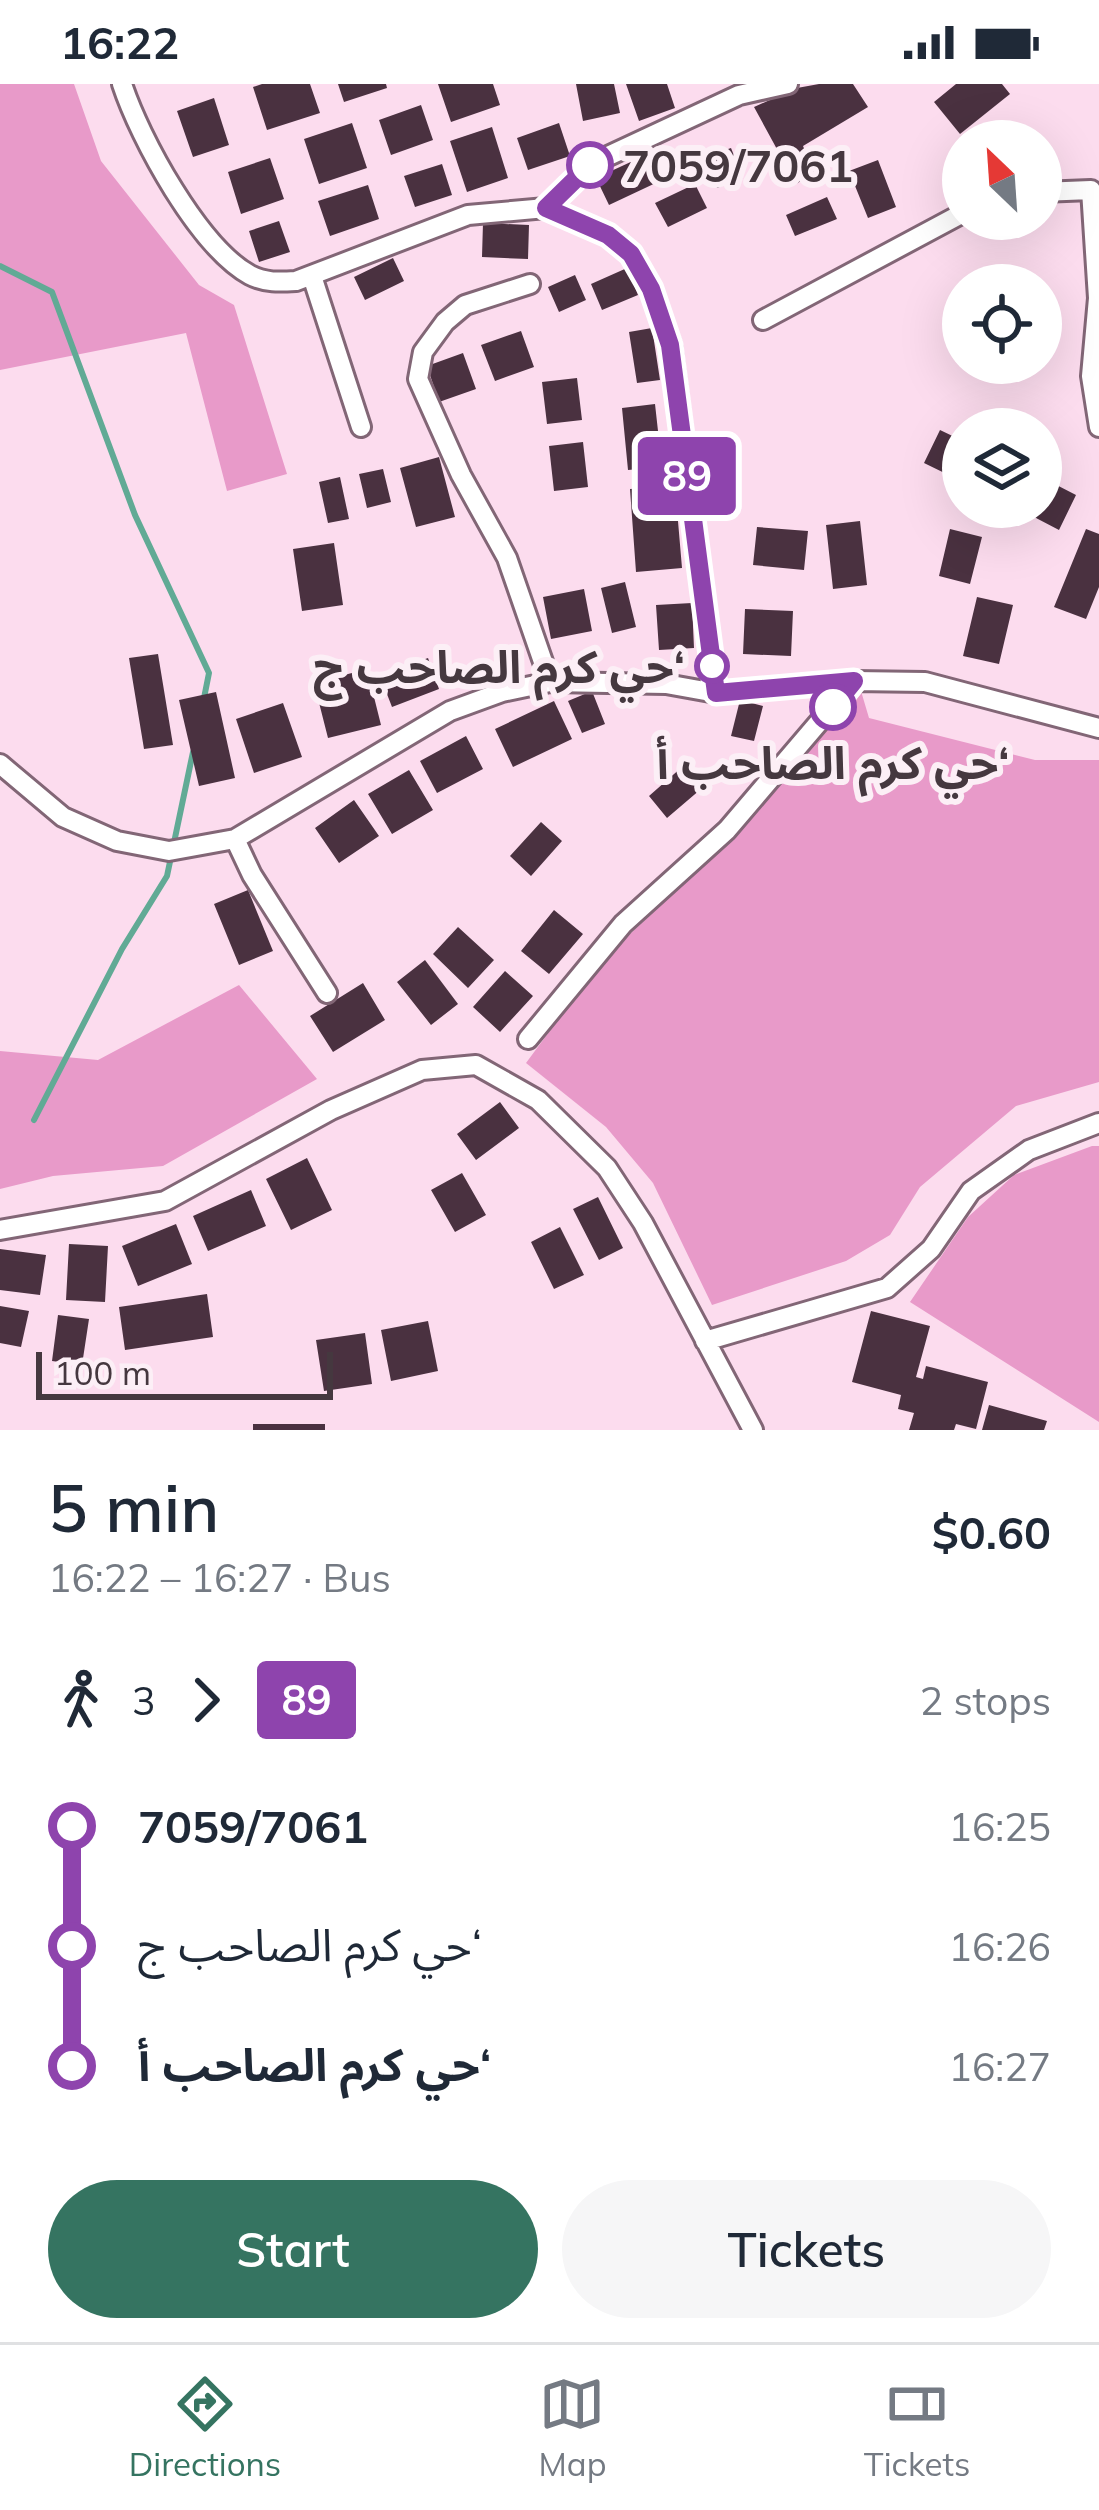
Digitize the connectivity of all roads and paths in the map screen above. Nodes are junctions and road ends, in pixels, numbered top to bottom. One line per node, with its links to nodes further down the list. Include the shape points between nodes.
1 (122, 84): 6 (street, via 156,158 215,243 249,274 274,283)
2 (788, 84): 4 (street, via 739,95 591,164)
3 (1062, 191): 10 (street, via 1091,190 1098,298 1091,376)
4 (546, 208): 6 (street, via 468,215); 13 (street, via 631,254 658,308 670,345)
5 (942, 224): 8 (street)
6 (312, 276): 9 (street)
7 (530, 284): 12 (street, via 465,304 424,352 418,379 507,558)
8 (763, 320)
9 (361, 427)
10 (1099, 427)
11 (854, 681): 13 (street); 14 (street, via 925,682); 18 (street, via 727,830 623,923)
12 (550, 682): 13 (street, via 626,681); 16 (street, via 450,712)
13 (716, 693)
14 (1099, 728)
15 (0, 764): 16 (street, via 63,817 117,841 170,850)
16 (236, 839): 17 (street)
17 (327, 994)
18 (529, 1039)
19 (1099, 1123): 21 (street, via 1029,1150 971,1191 931,1249 887,1288)
20 (0, 1230): 21 (street, via 165,1201 422,1070 476,1065 538,1100 607,1168)
21 (705, 1341): 22 (street)
22 (753, 1430)

